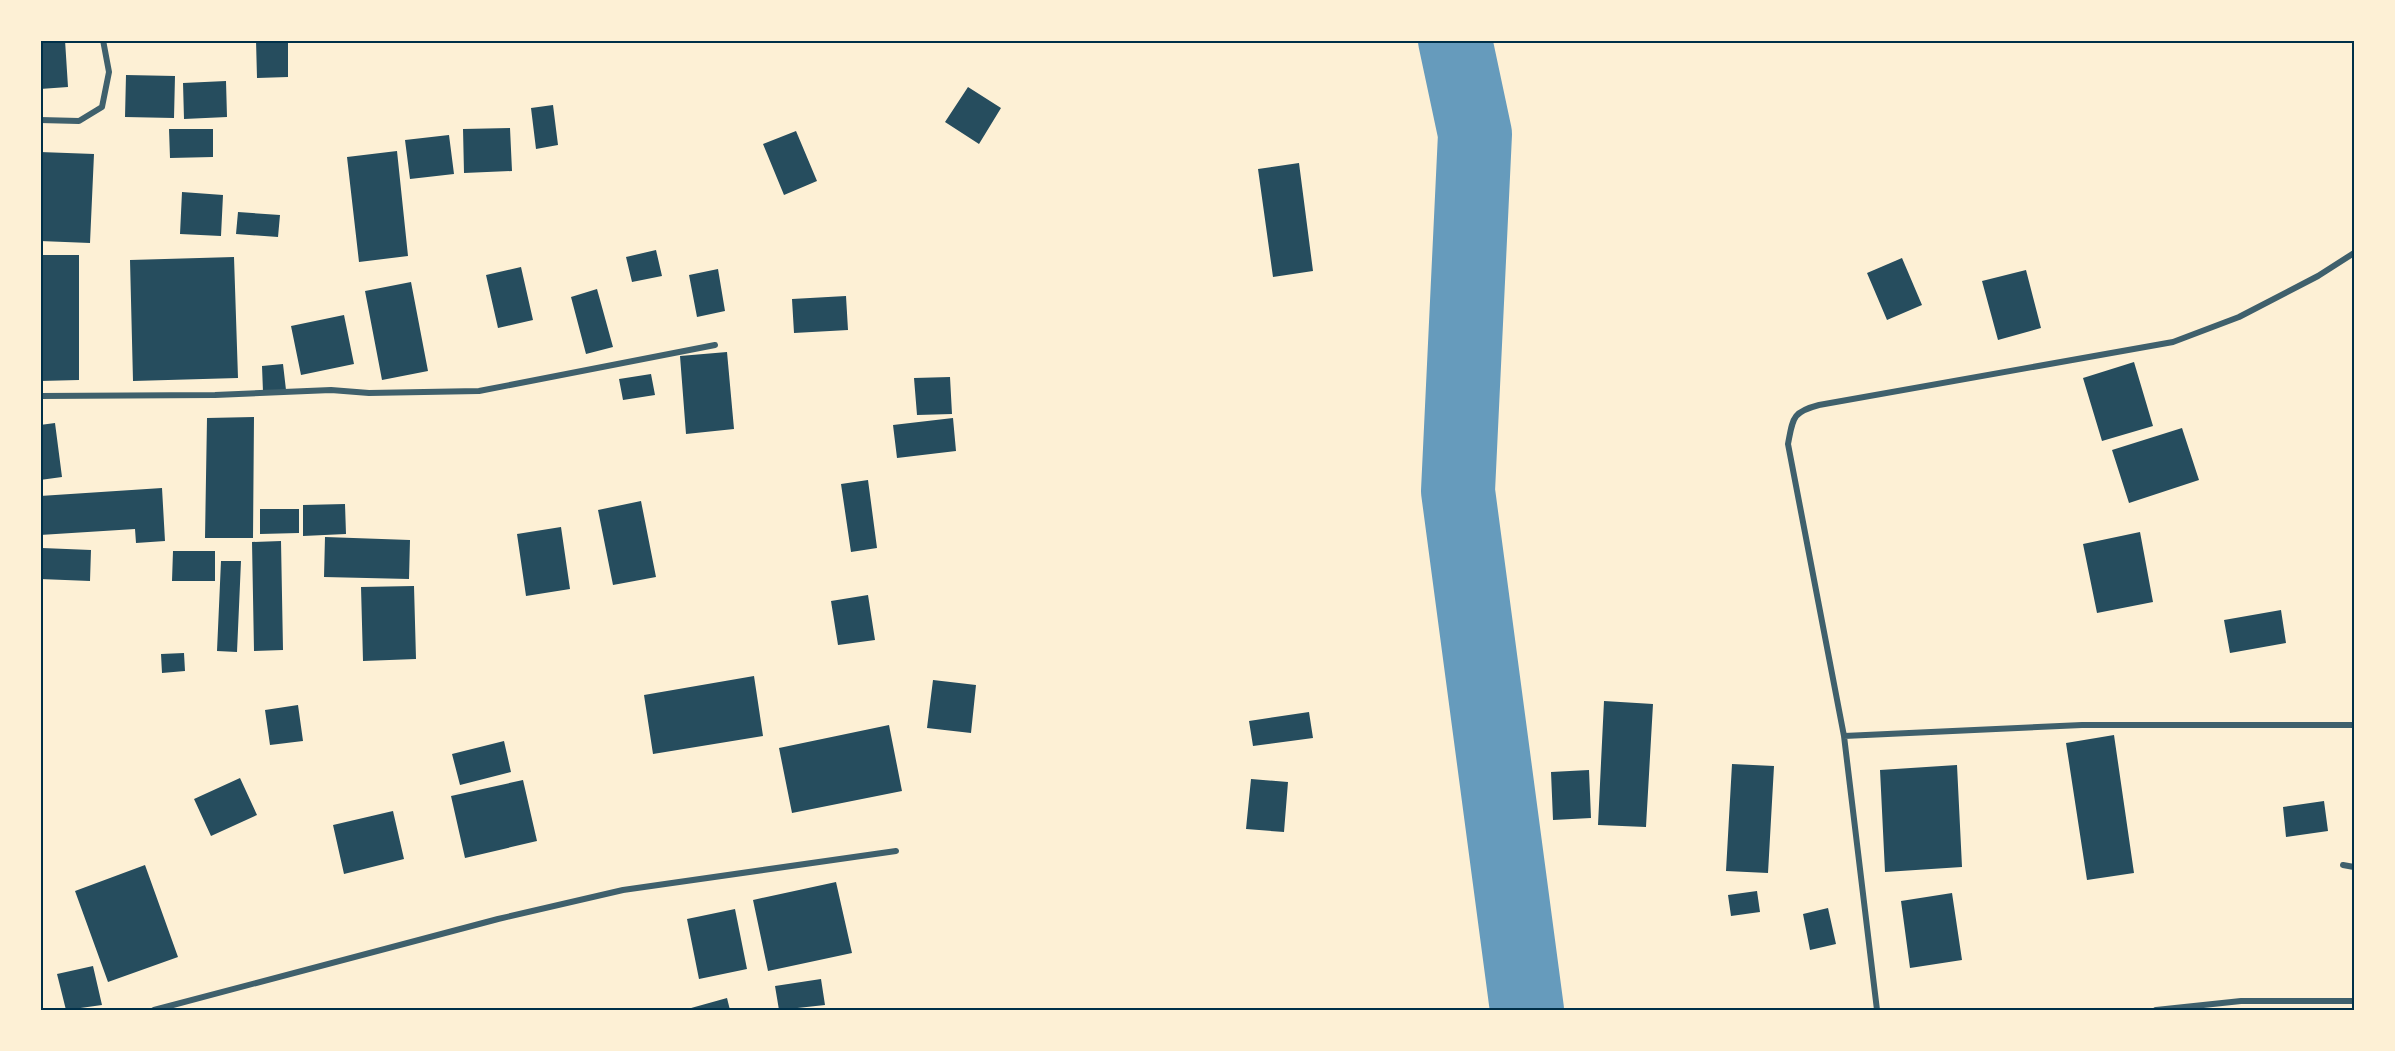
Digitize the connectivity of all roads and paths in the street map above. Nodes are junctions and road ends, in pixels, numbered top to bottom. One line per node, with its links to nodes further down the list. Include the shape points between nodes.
1 (103, 40): 2 (street, via 109,72 102,107 79,121)
2 (40, 120)
3 (2355, 253): 7 (street, via 2239,317 2173,342 1800,410 1793,419 1788,444)
4 (715, 345): 5 (street, via 479,391)
5 (40, 396)
6 (2355, 725): 7 (street, via 2082,725)
7 (1844, 736): 14 (street)
8 (896, 851): 13 (street, via 623,890 498,919)
9 (2343, 865): 10 (street)
10 (2355, 867)
11 (2241, 1001): 12 (street); 15 (street); 16 (street)
12 (2355, 1001)
13 (154, 1011)
14 (1876, 1011)
15 (2156, 1011)
16 (2243, 1011)

